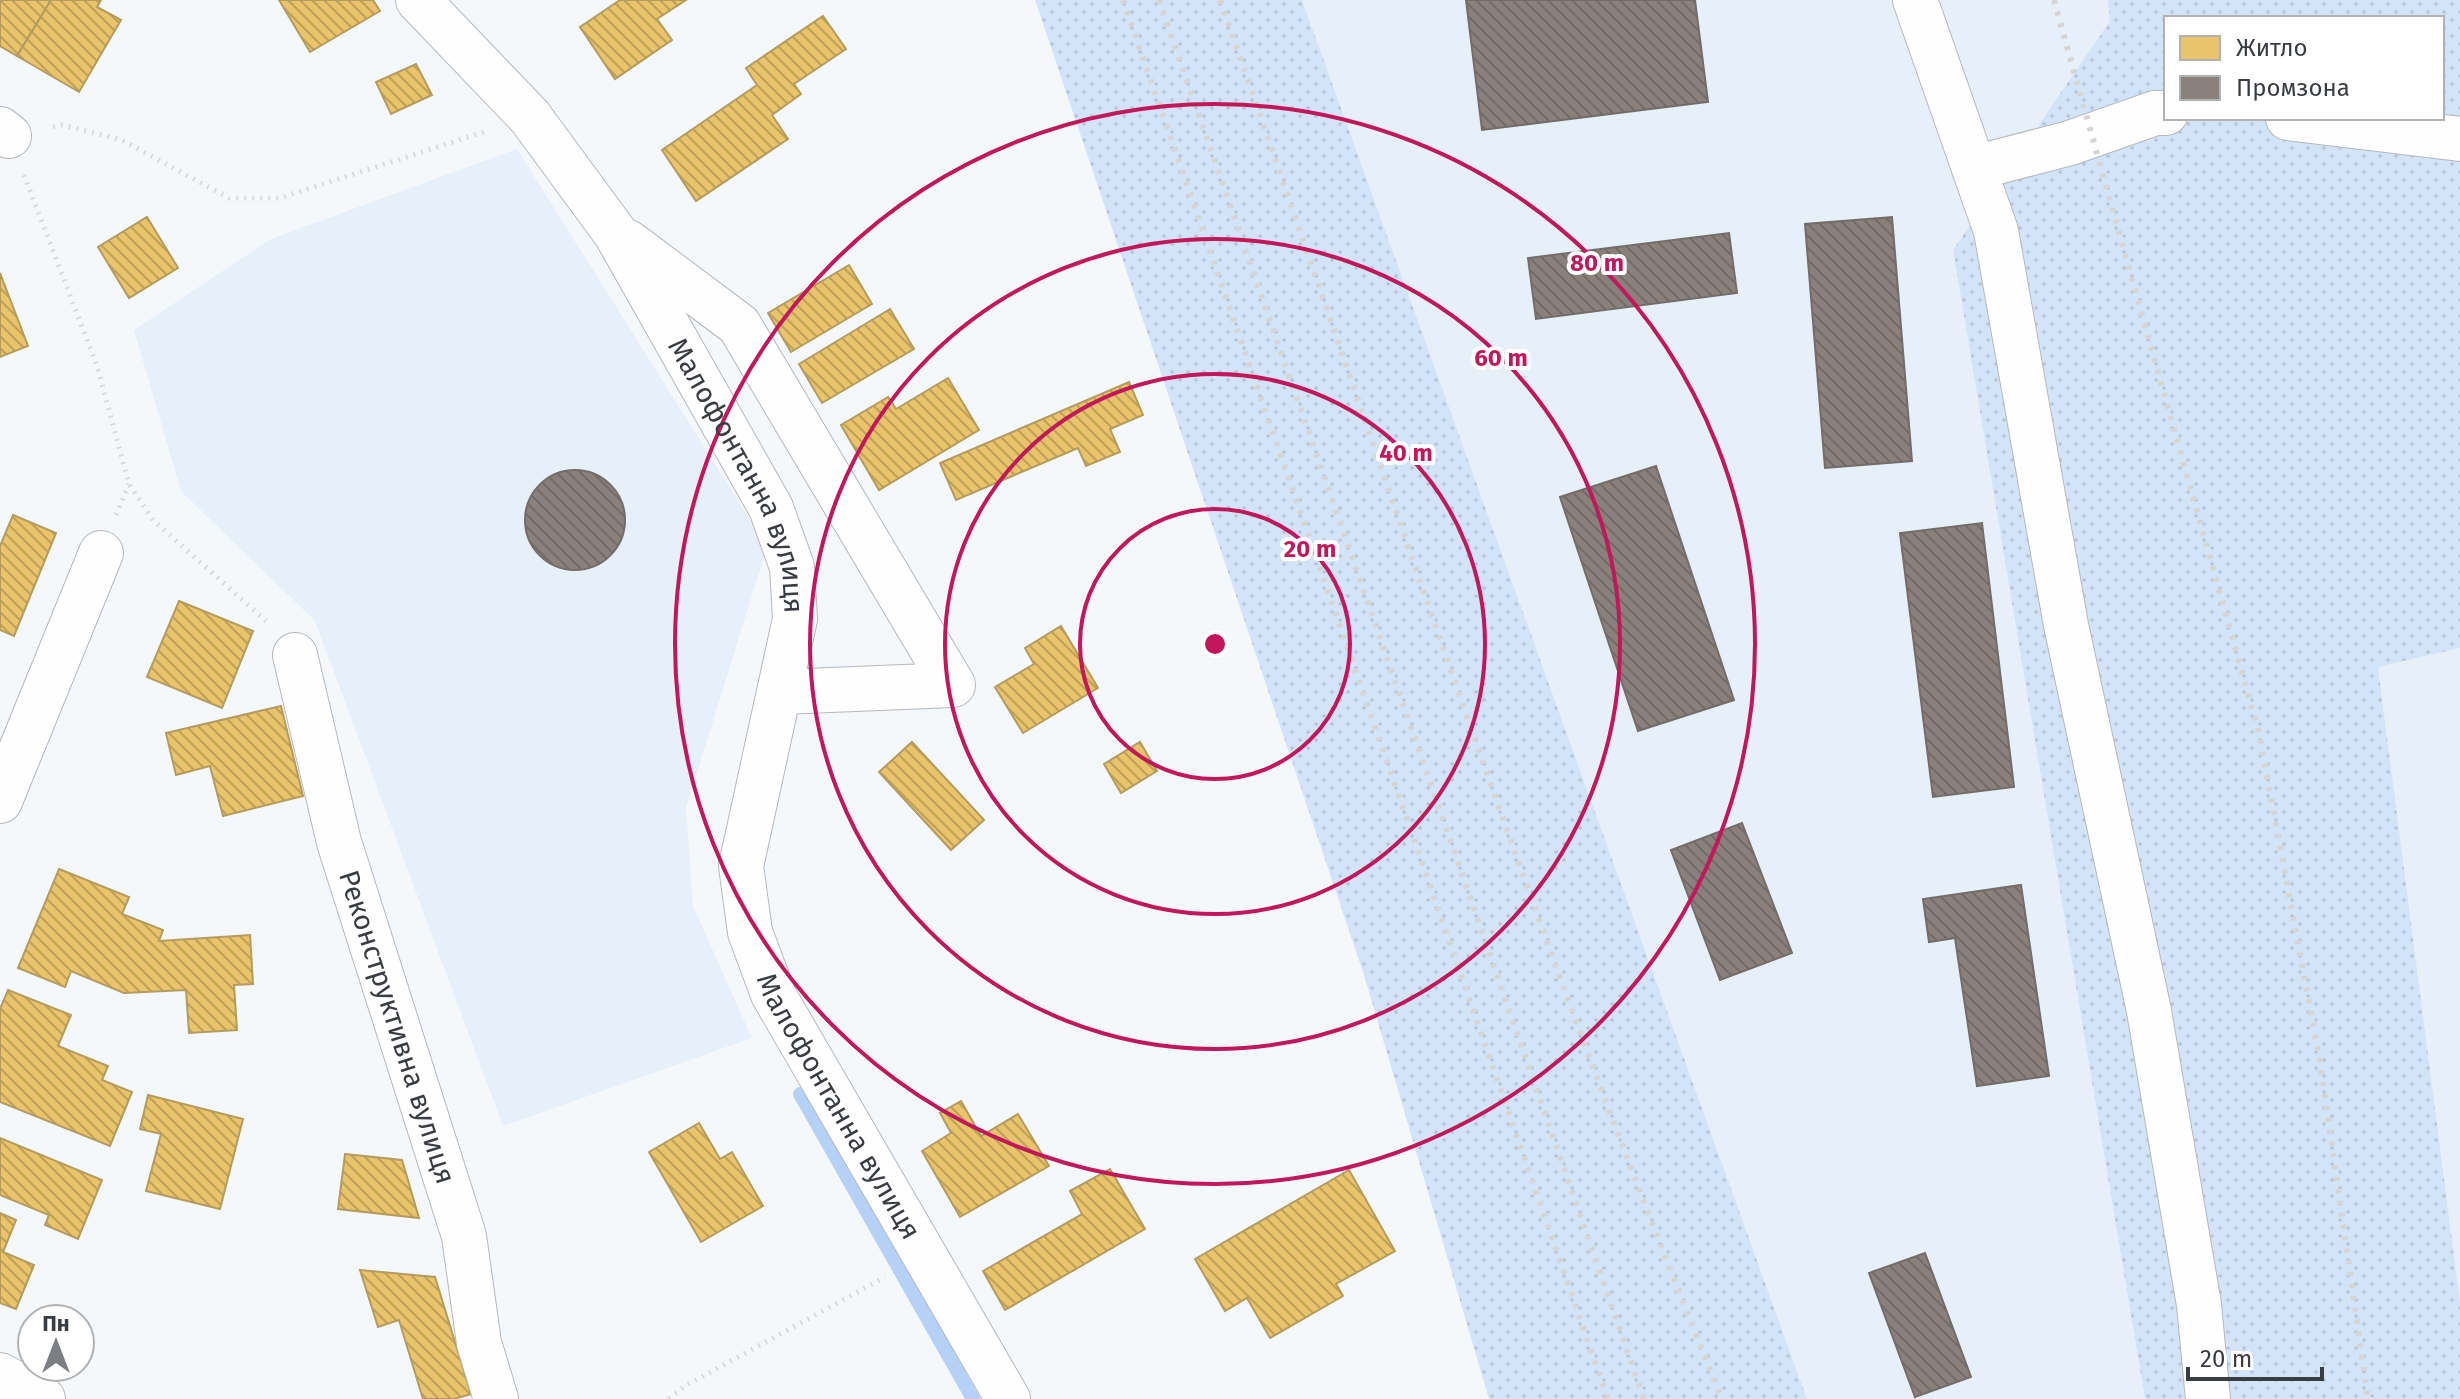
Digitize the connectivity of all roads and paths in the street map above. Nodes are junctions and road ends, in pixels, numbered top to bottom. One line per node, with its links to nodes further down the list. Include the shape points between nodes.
1 (418, 0): 4 (street, Малофонтанна вулиця)
2 (1915, 0): 8 (street)
3 (2164, 113): 8 (street)
4 (530, 117): 6 (path, via 280,198 229,198 122,140 62,125); 9 (street, Малофонтанна вулиця)
5 (2304, 120): 7 (street)
6 (5, 132): 11 (path, via 97,366 129,484 153,520 286,639)
7 (2460, 139)
8 (1974, 168): 20 (street, via 1996,231 2066,625 2149,1011 2199,1305)
9 (616, 234): 12 (street, Малофонтанна вулиця, via 771,508 792,567 795,619); 12 (street, via 739,325 953,685)
10 (101, 553): 13 (street)
11 (295, 655): 17 (street, Реконструктивна вулиця, via 339,842 464,1236 479,1343)
12 (781, 692): 14 (street, Малофонтанна вулиця, via 741,866 750,932 773,994)
13 (0, 801)
14 (925, 1256): 18 (path); 19 (street, Малофонтанна вулиця)
15 (0, 1375): 16 (street)
16 (43, 1399)
17 (496, 1399)
18 (669, 1399)
19 (1008, 1399)
20 (2208, 1399)

